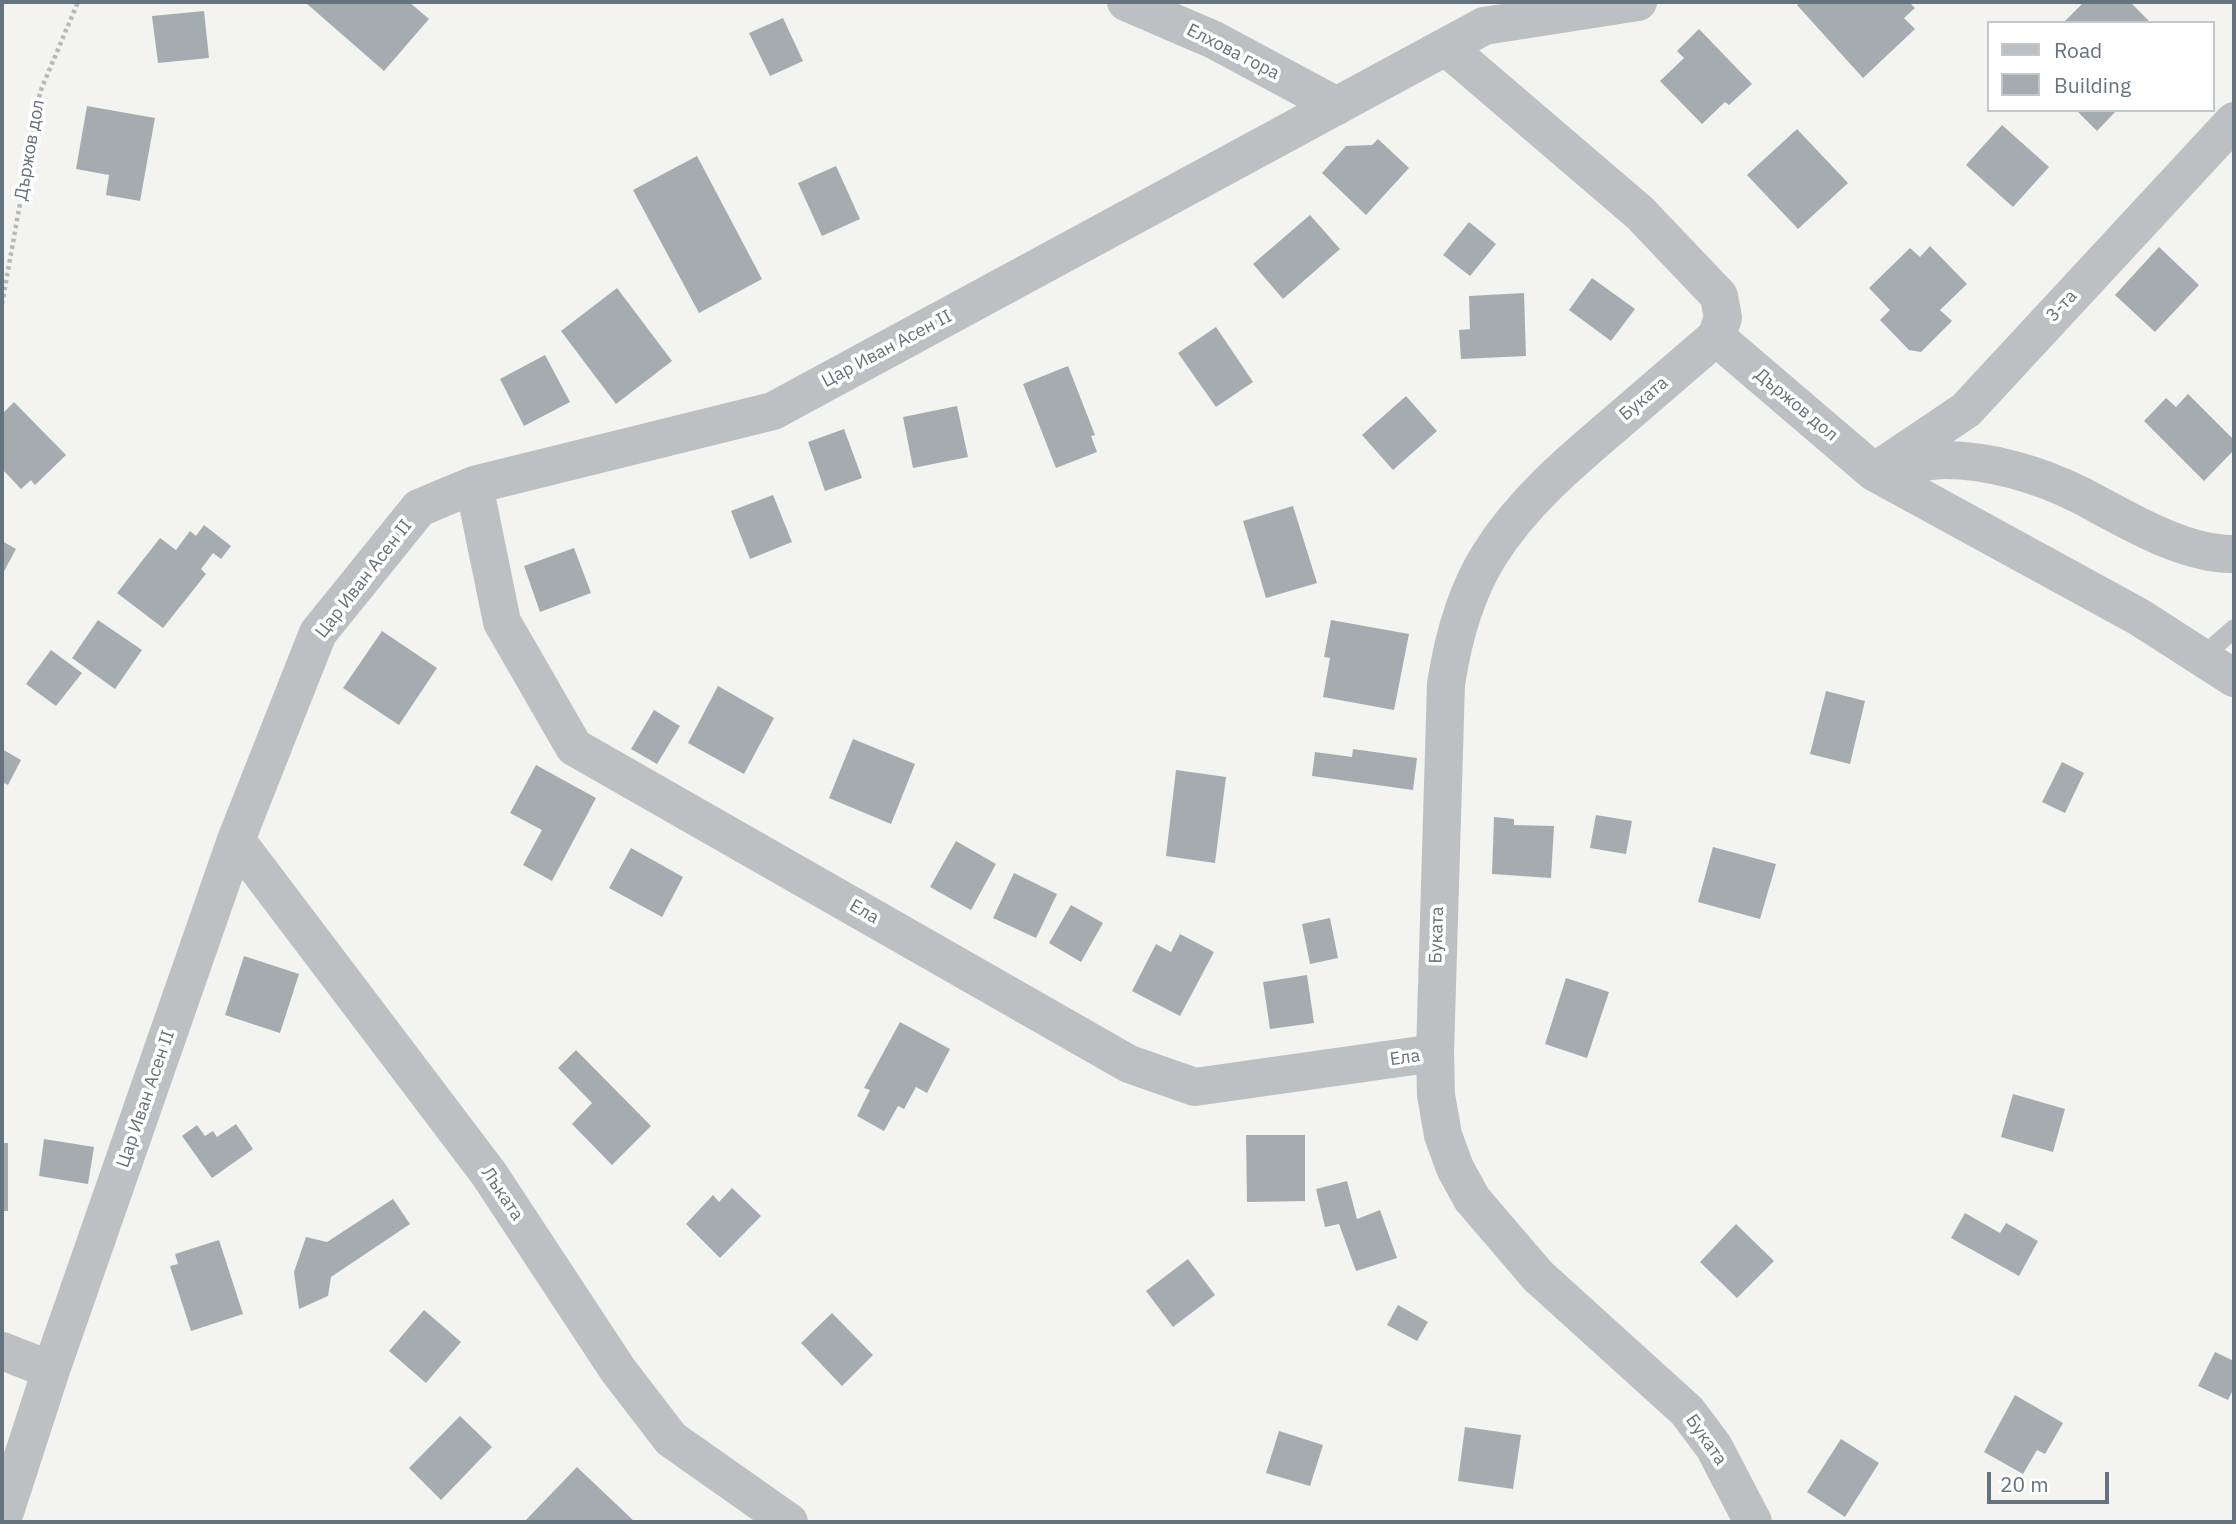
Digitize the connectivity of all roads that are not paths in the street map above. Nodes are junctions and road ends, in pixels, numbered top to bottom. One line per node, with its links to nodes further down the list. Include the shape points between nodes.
1 (1126, 2): 4 (street, Елхова гора, via 1214,40)
2 (1638, 2): 3 (street, Цар Иван Асен II, via 1484,26)
3 (1446, 47): 4 (street, Цар Иван Асен II); 6 (street, via 1640,213 1719,296 1723,318)
4 (1337, 106): 8 (street, Цар Иван Асен II, via 773,411)
5 (2234, 121): 7 (street, 3-та, via 1966,410)
6 (1716, 337): 7 (street, Държов дол); 14 (street, Буката, via 1557,473 1489,555 1464,608 1446,684)
7 (1874, 472): 9 (street, via 1945,460 1988,465 2038,477 2189,546); 11 (street, Държов дол, via 2139,617)
8 (474, 485): 13 (street, Цар Иван Асен II, via 419,508 318,633); 14 (street, Ела, via 502,622 574,747 1129,1064 1195,1087)
9 (2234, 554)
10 (2234, 629): 11 (lane)
11 (2202, 657): 12 (street, Държов дол)
12 (2234, 678)
13 (236, 840): 16 (street, Цар Иван Асен II); 18 (street, Лъката, via 489,1174 618,1370 671,1439)
14 (1435, 1054): 19 (street, Буката, via 1443,1135 1472,1199 1538,1276 1687,1411 1714,1447)
15 (2, 1351): 16 (street)
16 (51, 1370): 17 (street, Цар Иван Асен II)
17 (2, 1521)
18 (789, 1522)
19 (1753, 1522)

